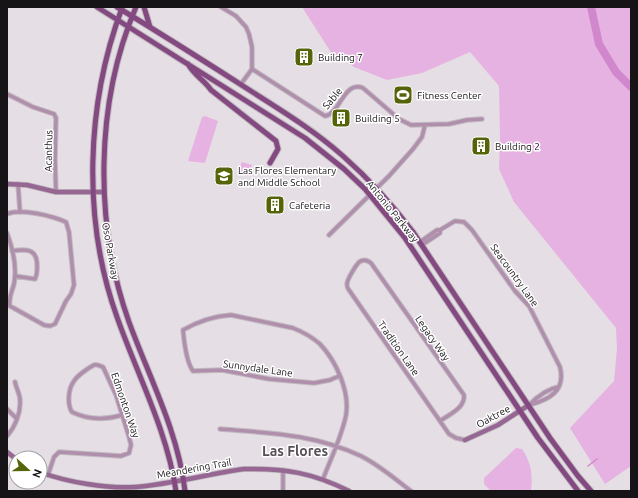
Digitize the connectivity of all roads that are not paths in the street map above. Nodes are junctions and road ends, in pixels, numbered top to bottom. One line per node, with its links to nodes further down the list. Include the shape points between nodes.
1 (97, 7): 7 (main road, Antonio Parkway)
2 (136, 7): 6 (main road, Oso Parkway)
3 (144, 7): 9 (main road)
4 (221, 7): 11 (street, via 236,16 246,27 252,47)
5 (120, 8): 6 (main road, Antonio Parkway); 7 (main road, Oso Parkway)
6 (132, 17): 8 (main road, Oso Parkway); 9 (main road, Antonio Parkway)
7 (118, 20): 8 (main road, Antonio Parkway); 22 (main road, Oso Parkway, via 98,106 93,149)
8 (129, 27): 10 (main road, Antonio Parkway); 21 (main road, Oso Parkway, via 116,71 108,114)
9 (151, 28): 12 (main road, Antonio Parkway)
10 (187, 64): 16 (main road, via 211,90 276,141 278,149); 23 (main road, Antonio Parkway, via 305,138)
11 (252, 69): 12 (street); 15 (street, Sable, via 325,116 330,114 349,90 360,87 404,123)
12 (241, 84): 19 (main road, Antonio Parkway, via 323,139)
13 (7, 94): 20 (street, Acanthus, via 54,114 56,118)
14 (482, 119): 15 (street, Sable)
15 (425, 125): 19 (street, via 422,137 413,149)
16 (270, 163)
17 (7, 184): 18 (street)
18 (18, 184): 20 (street); 24 (street)
19 (376, 188): 23 (street); 28 (main road, Antonio Parkway, via 394,207)
20 (56, 192): 22 (street)
21 (104, 192): 22 (street); 46 (main road, Oso Parkway, via 112,252 128,320 167,418)
22 (93, 193): 48 (main road, Oso Parkway, via 103,266 110,295 156,417)
23 (370, 194): 27 (street); 36 (main road, Antonio Parkway, via 405,238)
24 (20, 212): 25 (street); 31 (street, via 66,222 74,285 55,324 44,325 10,306 8,301)
25 (7, 214)
26 (7, 233): 29 (street)
27 (329, 235)
28 (421, 244): 34 (main road, Antonio Parkway); 34 (street, Seacountry Lane, via 455,221 464,222 529,306 560,367 562,378 556,392 541,402)
29 (12, 251): 31 (street); 31 (street, via 33,252 38,274 35,279)
30 (366, 260): 39 (street, Tradition Lane, via 358,264 347,281 347,286); 39 (street, Legacy Way, via 371,263 464,395 462,406)
31 (14, 276)
32 (339, 376): 32 (street, Sunnydale Lane, via 314,383 269,380 222,370 193,371 183,330 223,315 293,328 319,343); 43 (street, via 345,394 346,410)
33 (15, 382): 38 (street, via 20,400)
34 (529, 405): 36 (street, Oaktree); 56 (main road, Antonio Parkway, via 550,438)
35 (7, 409): 38 (street)
36 (520, 412): 42 (street, Oaktree); 55 (main road, Antonio Parkway)
37 (122, 415): 37 (street, Edmonton Way, via 97,419 72,412 69,392 74,380 95,365 100,365 106,372); 45 (street, Edmonton Way, via 131,445 129,453 121,456 59,452 54,457)
38 (17, 419): 41 (street)
39 (440, 421): 42 (street, Tradition Lane, via 449,434)
40 (220, 429): 43 (street, via 291,435 310,438)
41 (7, 436)
42 (465, 440)
43 (335, 447): 47 (street); 54 (street, via 372,463)
44 (283, 470): 46 (street, Meandering Trail, via 244,469); 47 (street, Meandering Trail); 52 (street)
45 (48, 475): 49 (street, Meandering Trail)
46 (183, 479): 48 (street, Meandering Trail); 51 (main road, Oso Parkway)
47 (323, 479): 53 (street, Meandering Trail)
48 (175, 481): 49 (street, Meandering Trail); 50 (main road, Oso Parkway)
49 (105, 488)
50 (176, 491)
51 (185, 491)
52 (283, 491)
53 (349, 491)
54 (411, 491)
55 (578, 491)
56 (591, 491)

